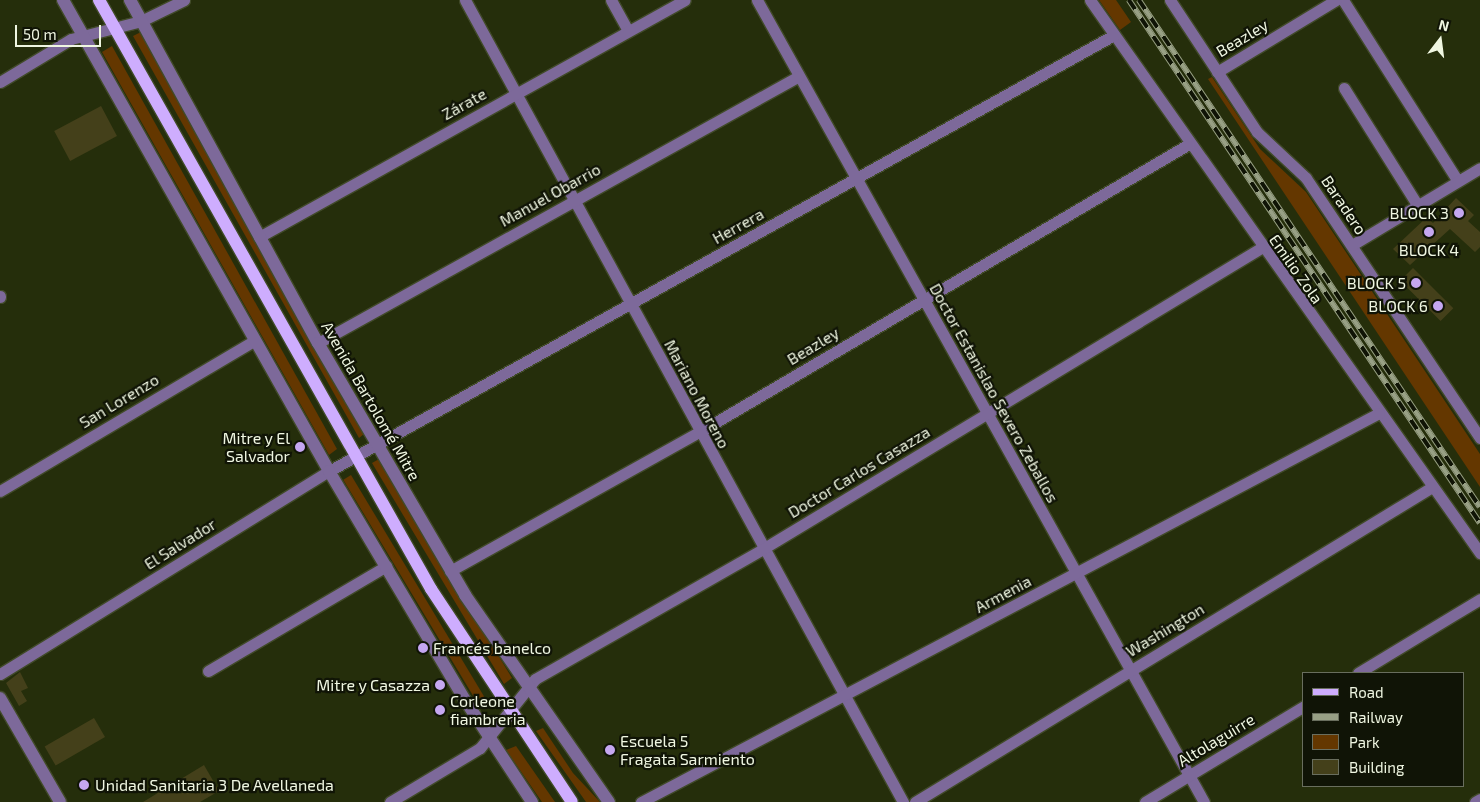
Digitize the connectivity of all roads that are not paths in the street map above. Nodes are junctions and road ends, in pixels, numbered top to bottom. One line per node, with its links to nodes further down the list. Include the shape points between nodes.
1 (63, 0): 16 (street)
2 (99, 0): 14 (main road)
3 (130, 0): 13 (street, Avenida Bartolomé Mitre)
4 (184, 0): 13 (street)
5 (465, 0): 22 (street, Mariano Moreno)
6 (611, 0): 15 (street)
7 (684, 0): 15 (street, Zárate)
8 (757, 0): 19 (street, Doctor Estanislao Severo Zeballos)
9 (1090, 0): 17 (street, Emilio Zola)
10 (1170, 0): 18 (street, Baradero)
11 (1336, 0): 18 (street, Beazley)
12 (1343, 0): 26 (street)
13 (141, 21): 14 (street); 29 (street, Avenida Bartolomé Mitre)
14 (114, 27): 16 (street); 41 (main road)
15 (628, 31): 22 (street, Zárate)
16 (85, 34): 20 (street); 34 (street)
17 (1114, 35): 23 (street, Emilio Zola); 25 (street, Herrera)
18 (1217, 72): 30 (street, Baradero, via 1257,132 1302,174)
19 (799, 76): 25 (street, Doctor Estanislao Severo Zeballos); 27 (street, Manuel Obarrio)
20 (0, 82)
21 (1344, 88): 28 (street)
22 (517, 93): 27 (street, Mariano Moreno); 29 (street, Zárate)
23 (1189, 144): 31 (street, Emilio Zola); 32 (street, Beazley)
24 (1480, 168): 26 (street)
25 (857, 178): 32 (street, Doctor Estanislao Severo Zeballos); 33 (street, Herrera)
26 (1458, 181): 28 (street)
27 (573, 200): 33 (street, Mariano Moreno); 35 (street, Manuel Obarrio)
28 (1418, 206): 30 (street)
29 (259, 237): 35 (street, Avenida Bartolomé Mitre)
30 (1352, 245): 38 (street, Baradero)
31 (1261, 248): 36 (street, Doctor Carlos Casazza); 37 (street, Emilio Zola)
32 (922, 300): 36 (street, Doctor Estanislao Severo Zeballos); 39 (street, Beazley)
33 (630, 305): 39 (street, Mariano Moreno); 40 (street, Herrera)
34 (255, 340): 42 (street); 44 (street, San Lorenzo)
35 (318, 343): 40 (street, Avenida Bartolomé Mitre)
36 (986, 413): 45 (street, Doctor Carlos Casazza); 49 (street, Doctor Estanislao Severo Zeballos)
37 (1379, 413): 43 (street, Emilio Zola); 49 (street, Armenia)
38 (1478, 430)
39 (699, 432): 45 (street, Mariano Moreno); 48 (street, Beazley)
40 (378, 445): 41 (street, El Salvador); 48 (street, Avenida Bartolomé Mitre)
41 (355, 458): 42 (street, El Salvador); 59 (main road)
42 (330, 471): 47 (street); 54 (street, El Salvador)
43 (1432, 486): 46 (street, Emilio Zola); 52 (street, Washington)
44 (0, 491)
45 (761, 550): 55 (street, Doctor Carlos Casazza); 56 (street, Mariano Moreno)
46 (1480, 553)
47 (386, 566): 51 (street); 60 (street)
48 (450, 571): 55 (street, Avenida Bartolomé Mitre)
49 (1077, 573): 52 (street, Doctor Estanislao Severo Zeballos); 56 (street, Armenia)
50 (1480, 599): 53 (street)
51 (208, 671)
52 (1130, 671): 61 (street, Doctor Estanislao Severo Zeballos); 70 (street, Washington)
53 (1360, 672)
54 (0, 674)
55 (527, 686): 59 (street, Doctor Carlos Casazza); 67 (street, Avenida Bartolomé Mitre)
56 (844, 696): 68 (street, Armenia); 69 (street, Mariano Moreno)
57 (0, 698): 63 (street)
58 (1302, 707): 61 (street, Altolaguirre)
59 (509, 712): 60 (street, Doctor Carlos Casazza); 66 (main road)
60 (490, 739): 64 (street); 65 (street)
61 (1189, 776): 71 (street, Altolaguirre); 72 (street, Doctor Estanislao Severo Zeballos)
62 (1480, 799): 73 (street)
63 (60, 802)
64 (390, 802)
65 (532, 802)
66 (572, 802)
67 (609, 802)
68 (641, 802)
69 (903, 802)
70 (914, 802)
71 (1145, 802)
72 (1204, 802)
73 (1475, 802)

